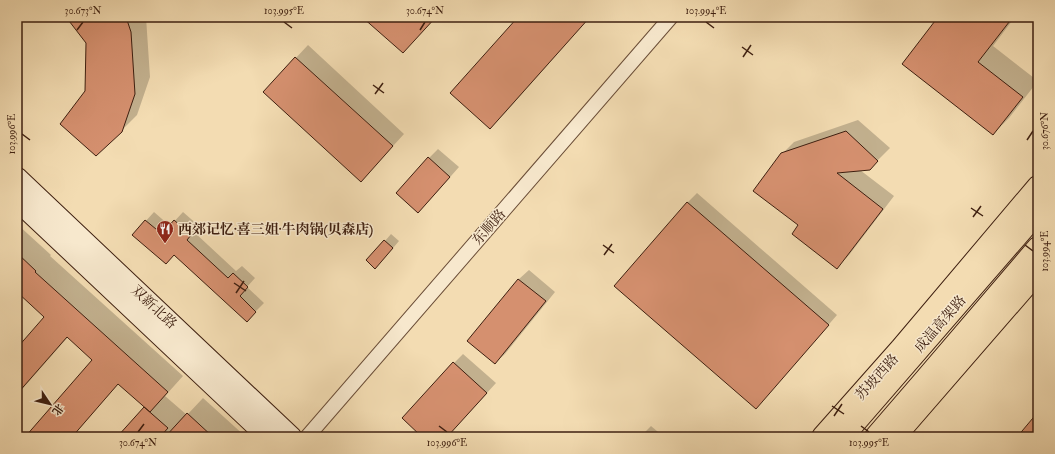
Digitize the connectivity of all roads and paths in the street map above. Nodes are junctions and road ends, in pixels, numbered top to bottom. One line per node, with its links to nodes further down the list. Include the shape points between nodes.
1 (672, 17): 10 (street, 东顺路)
2 (17, 177): 9 (street, 双新北路)
3 (1038, 187): 11 (main road, 苏坡西路)
4 (17, 201): 8 (street, 双新北路)
5 (1038, 211): 12 (main road, 成温高架路)
6 (1038, 248): 13 (main road)
7 (1038, 270): 14 (main road)
8 (267, 437)
9 (292, 437)
10 (307, 437)
11 (823, 437)
12 (842, 437)
13 (876, 437)
14 (894, 437)

